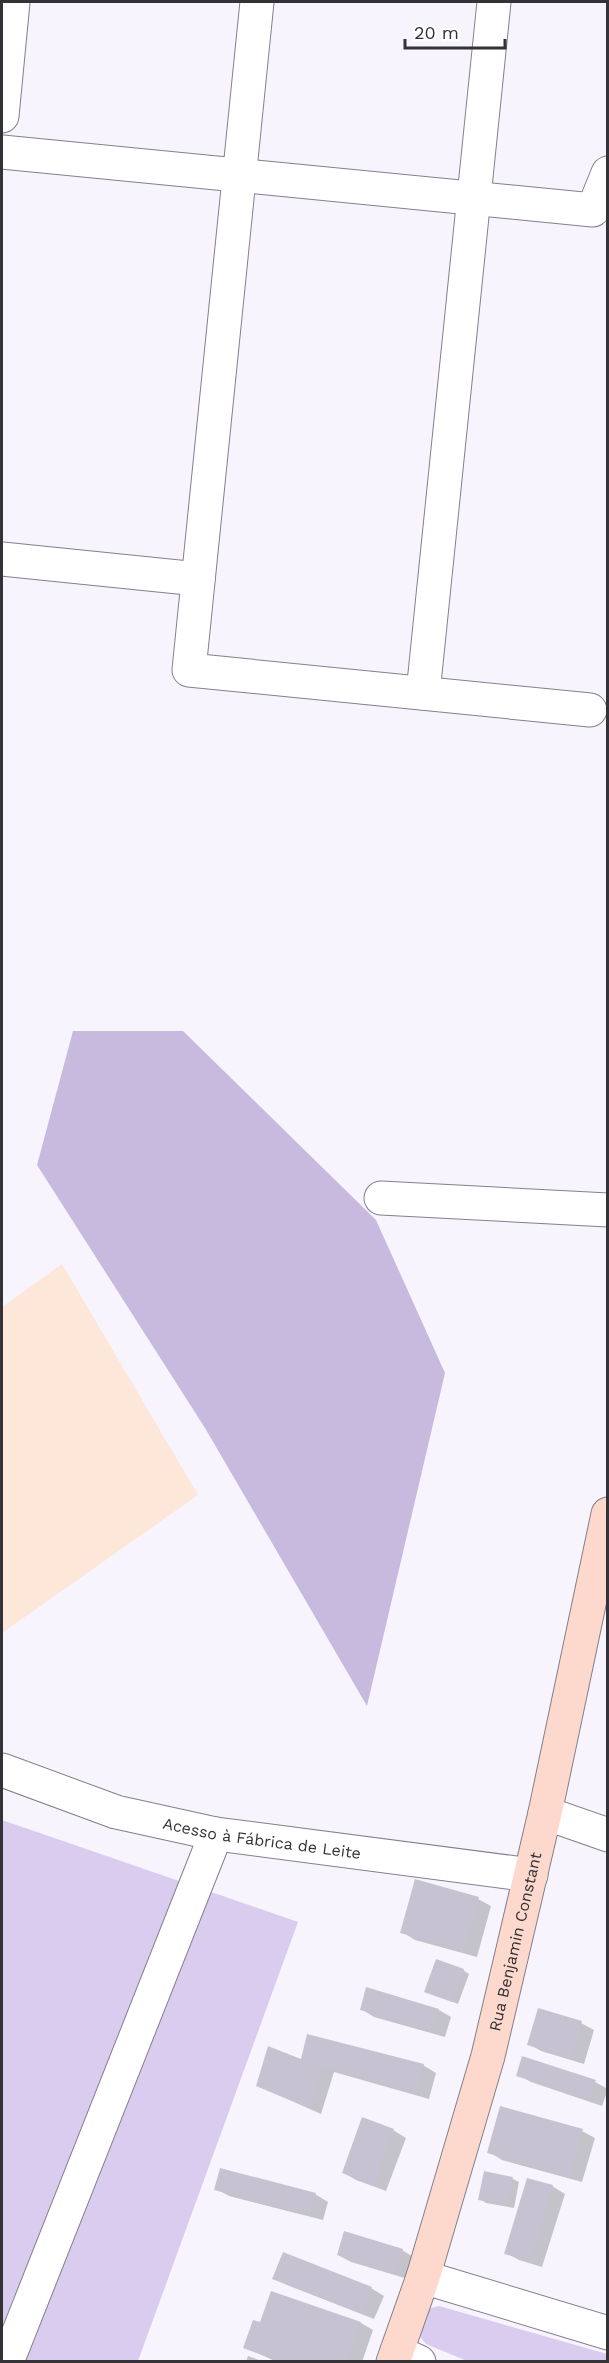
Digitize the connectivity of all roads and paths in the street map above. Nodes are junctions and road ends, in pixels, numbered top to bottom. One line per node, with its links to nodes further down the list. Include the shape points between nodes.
1 (13, 2): 4 (street)
2 (257, 2): 7 (street)
3 (494, 2): 8 (street)
4 (2, 116)
5 (2, 152): 7 (street)
6 (608, 173): 8 (street, via 593,210)
7 (240, 175): 8 (street); 10 (street)
8 (474, 198): 11 (street)
9 (2, 559): 10 (street)
10 (198, 579): 11 (street, via 189,670)
11 (423, 693): 12 (street)
12 (590, 710)
13 (381, 1198): 14 (street)
14 (608, 1210)
15 (608, 1514): 17 (street, Rua Benjamin Constant)
16 (2, 1770): 18 (street, Acesso à Fábrica de Leite, via 116,1812)
17 (545, 1813): 19 (street); 20 (street, Rua Benjamin Constant)
18 (216, 1834): 20 (street, Acesso à Fábrica de Leite); 24 (street)
19 (608, 1835)
20 (531, 1875): 21 (street, Rua Benjamin Constant, via 488,2056)
21 (423, 2277): 22 (street); 23 (street, Rua Benjamin Constant)
22 (608, 2333)
23 (403, 2358)
24 (7, 2361)

